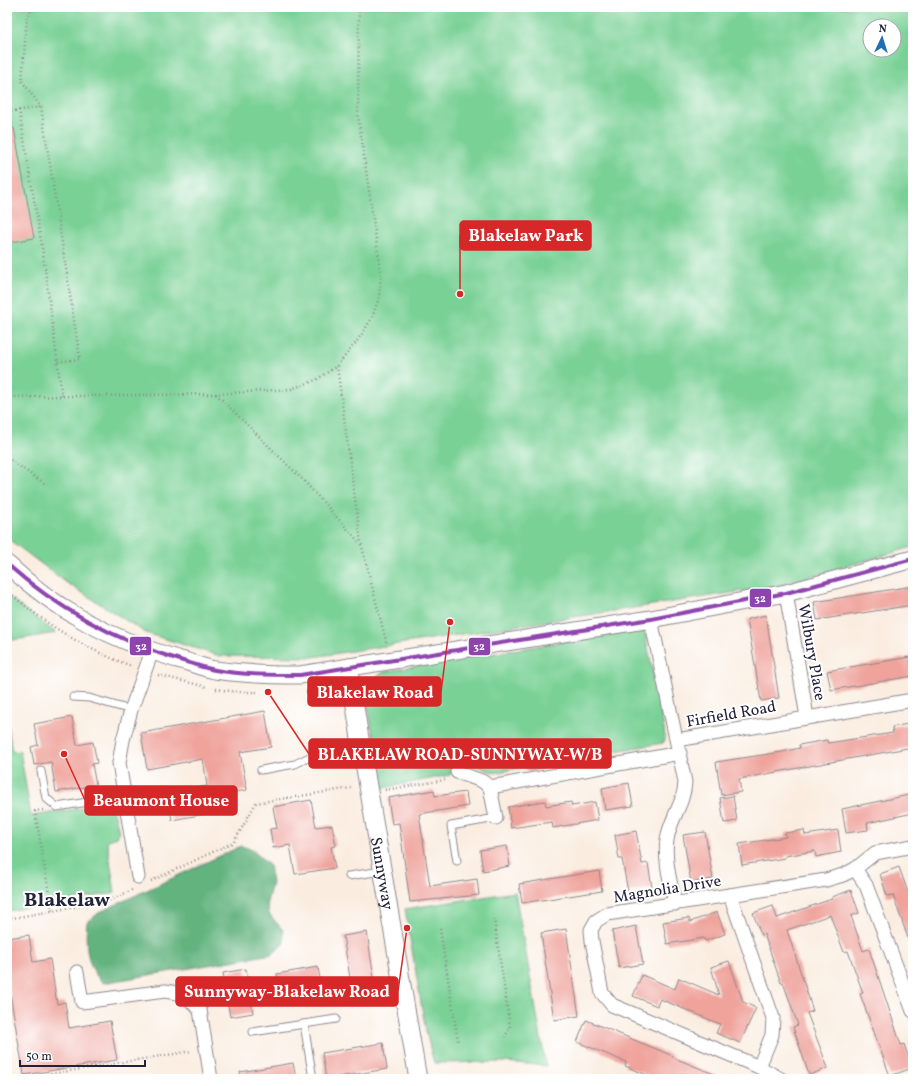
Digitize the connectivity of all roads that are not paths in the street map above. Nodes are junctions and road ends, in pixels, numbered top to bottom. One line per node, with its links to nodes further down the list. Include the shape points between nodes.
1 (913, 559): 3 (street)
2 (7, 564): 5 (street, via 32,587 71,614)
3 (786, 593): 4 (street); 10 (street, Wilbury Place)
4 (652, 619): 6 (street); 11 (street, Firfield Road)
5 (152, 651): 6 (street, via 214,670 249,673 300,675); 9 (street)
6 (349, 667): 12 (street, Sunnyway)
7 (73, 697): 9 (lane, via 89,698)
8 (913, 700): 10 (street, Firfield Road)
9 (131, 710): 18 (street, via 119,763)
10 (807, 717): 11 (street, Firfield Road)
11 (677, 740): 13 (street)
12 (361, 745): 14 (lane, via 320,752 295,764); 23 (street, Sunnyway)
13 (680, 753): 17 (street); 27 (street, via 686,782 685,792 667,840 666,856)
14 (260, 770)
15 (41, 771): 18 (lane, via 46,798 57,807)
16 (453, 776): 17 (street, via 482,781)
17 (490, 787): 19 (street)
18 (125, 796): 25 (street)
19 (496, 818): 21 (lane, via 451,826)
20 (913, 846): 22 (street, Magnolia Drive, via 875,852)
21 (457, 861)
22 (856, 868): 26 (street, Magnolia Drive, via 843,876 826,880); 29 (street, via 866,885)
23 (382, 871): 24 (lane); 36 (street, Sunnyway)
24 (349, 876)
25 (142, 880)
26 (730, 895): 27 (street, Magnolia Drive); 33 (street, via 773,1018 772,1035)
27 (674, 904): 33 (street, Magnolia Drive, via 607,914 596,921 591,930 602,993 612,1005)
28 (77, 972): 34 (street, via 82,1002 166,991 184,994 200,1010)
29 (913, 1011)
30 (336, 1018): 31 (lane)
31 (304, 1024): 32 (lane); 35 (lane)
32 (253, 1032)
33 (759, 1067): 37 (street, Magnolia Drive)
34 (211, 1079)
35 (313, 1079)
36 (418, 1079)
37 (781, 1079)

